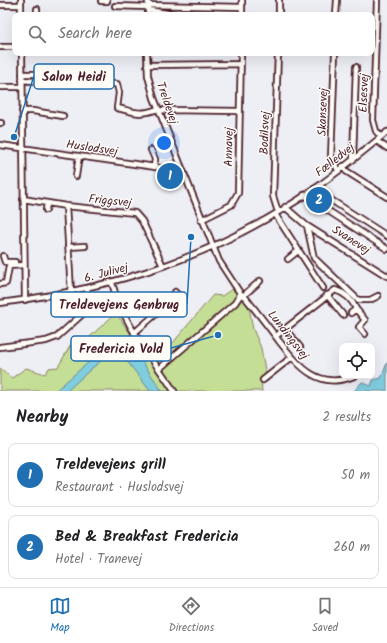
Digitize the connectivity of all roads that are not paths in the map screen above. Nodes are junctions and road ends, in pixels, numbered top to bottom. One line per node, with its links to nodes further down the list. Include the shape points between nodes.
1 (107, 0): 6 (street)
2 (242, 0): 11 (street)
3 (279, 0): 13 (street)
4 (337, 0): 14 (street)
5 (377, 0): 34 (street, Elsesvej, via 374,120 376,131)
6 (101, 1)
7 (21, 3): 8 (street)
8 (0, 5)
9 (115, 6): 10 (street)
10 (148, 7): 11 (street)
11 (242, 7): 12 (street)
12 (242, 12)
13 (279, 12)
14 (336, 12)
15 (0, 47): 16 (street)
16 (12, 47)
17 (22, 56): 25 (street)
18 (147, 56): 23 (street, Treldevej)
19 (241, 56): 22 (street, Annavej)
20 (278, 56): 54 (street, Bodilsvej, via 273,196)
21 (335, 56): 44 (street, Skansevej, via 331,157)
22 (241, 64): 23 (street); 32 (street, Annavej)
23 (147, 65): 30 (street, Treldevej, via 150,87)
24 (356, 67): 40 (street)
25 (22, 74): 26 (street); 27 (street)
26 (36, 74)
27 (22, 80): 29 (street); 30 (street, via 68,84 117,84 120,93 117,108 143,114)
28 (0, 87): 29 (street)
29 (22, 87): 31 (street)
30 (158, 110): 32 (street); 43 (street, Treldevej)
31 (22, 111): 33 (street); 36 (street)
32 (240, 111): 55 (street, Annavej, via 237,198 231,205)
33 (64, 116)
34 (383, 136): 37 (street); 40 (street, Fælledvej)
35 (0, 145): 36 (street, Huslodsvej)
36 (23, 148): 39 (street, Huslodsvej); 49 (street)
37 (387, 148)
38 (151, 150): 42 (street, via 155,159)
39 (79, 156): 42 (street, Huslodsvej); 45 (street)
40 (353, 159): 41 (street, Fælledvej)
41 (343, 166): 44 (street, Fælledvej); 48 (street, via 346,171)
42 (154, 167): 43 (street, Huslodsvej)
43 (181, 169): 55 (street, Treldevej)
44 (338, 170): 46 (street, Fælledvej)
45 (76, 176)
46 (314, 189): 47 (street, Fælledvej); 57 (street)
47 (304, 196): 52 (street, Fælledvej); 61 (street)
48 (387, 197)
49 (23, 199): 50 (street, Friggsvej); 65 (street)
50 (47, 203): 51 (street, Friggsvej); 53 (street)
51 (66, 206): 59 (street); 66 (street, Friggsvej, via 135,213 142,221)
52 (285, 207): 54 (street, Fælledvej); 56 (street, Svanevej)
53 (46, 210)
54 (276, 213): 60 (street, Fælledvej); 62 (street)
55 (201, 220): 60 (street, Treldevej)
56 (307, 226): 67 (street, Svanevej); 77 (street, via 314,258 358,300 370,300)
57 (387, 236)
58 (85, 246): 59 (street)
59 (68, 247): 73 (street)
60 (212, 247): 66 (street, 6. Julivej); 75 (street, Lundingsvej, via 226,274)
61 (387, 249)
62 (298, 251): 64 (street); 71 (street)
63 (3, 256): 65 (street, via 5,262)
64 (288, 259)
65 (24, 264): 70 (street, via 9,266 6,283); 78 (street)
66 (163, 266): 69 (street, 6. Julivej)
67 (387, 276)
68 (260, 281): 75 (street)
69 (112, 283): 72 (street, 6. Julivej); 84 (street, via 124,316)
70 (0, 284)
71 (322, 288)
72 (87, 289): 73 (street, 6. Julivej); 87 (street, via 88,310 56,337 46,341)
73 (71, 292): 78 (street, 6. Julivej)
74 (175, 292): 84 (street, via 178,296)
75 (242, 294): 86 (street, Lundingsvej); 90 (street)
76 (327, 295): 80 (street, via 334,290 342,292); 82 (street); 83 (street)
77 (378, 296)
78 (25, 300): 79 (street, 6. Julivej)
79 (0, 303)
80 (356, 309): 81 (street); 85 (street, via 365,320 359,327)
81 (351, 313)
82 (343, 315)
83 (285, 329): 86 (street); 88 (street)
84 (134, 333): 90 (street)
85 (365, 334)
86 (276, 336): 89 (street, Lundingsvej)
87 (0, 347)
88 (300, 347)
89 (292, 357): 91 (street, Lundingsvej, via 303,370 322,379 339,382); 92 (street)
90 (159, 369): 93 (street)
91 (346, 379)
92 (263, 380)
93 (174, 391)

